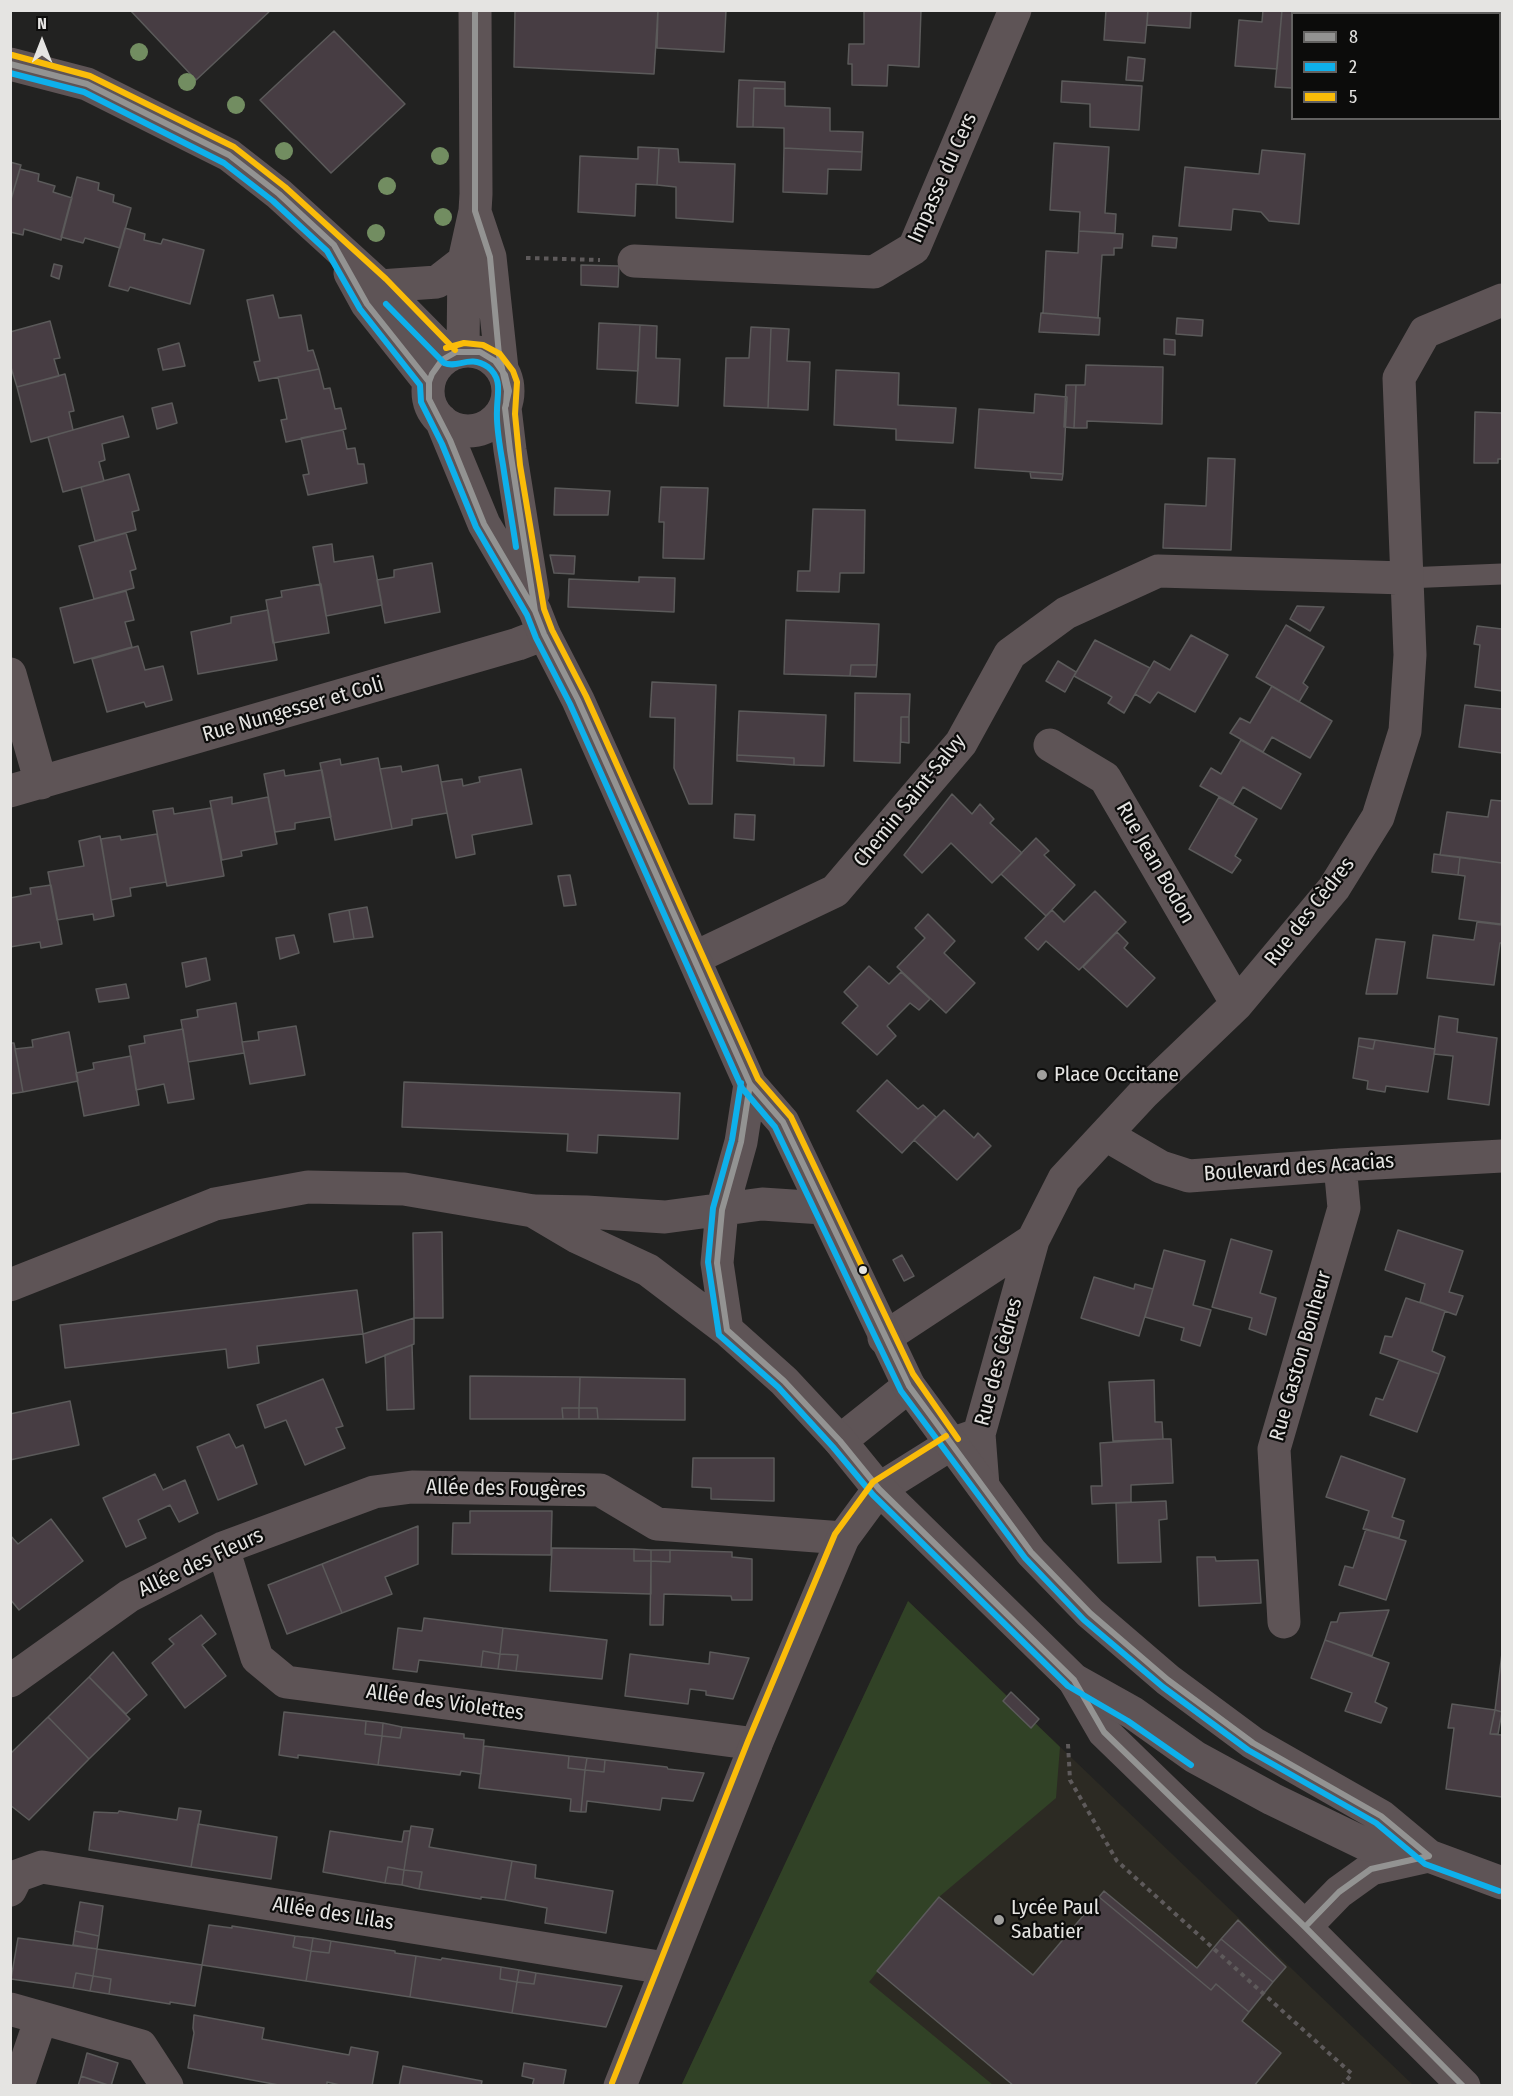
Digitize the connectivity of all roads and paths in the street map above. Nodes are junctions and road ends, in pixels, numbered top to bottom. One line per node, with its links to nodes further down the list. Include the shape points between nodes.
1 (475, 10): 5 (street)
2 (1015, 10): 6 (street, Impasse du Cers, via 915,248 874,272)
3 (10, 64): 4 (street, via 87,84 229,155)
4 (334, 245): 7 (street); 11 (street, via 367,304)
5 (477, 259): 6 (path); 7 (street, via 437,282); 9 (street); 10 (street)
6 (633, 261)
7 (380, 286): 9 (street)
8 (1503, 300): 15 (street, Rue des Cèdres, via 1425,332 1399,378)
9 (456, 353): 10 (street, via 480,352); 11 (street, via 436,367)
10 (502, 369): 12 (street, via 509,391)
11 (429, 382): 13 (street, via 429,399)
12 (505, 408): 13 (street, via 495,422 481,430 464,431); 16 (street)
13 (441, 420): 16 (street, via 483,524)
14 (1503, 574): 15 (lane)
15 (1406, 578): 20 (street, Chemin Saint-Salvy, via 1158,571 1066,613 1010,654 961,742 836,891); 21 (street, Rue des Cèdres, via 1410,655 1404,731 1378,817 1334,888)
16 (540, 622): 19 (street, Rue Nungesser et Coli, via 518,644); 20 (street)
17 (10, 674): 19 (street, Rue Nungesser et Coli)
18 (1050, 745): 21 (street, Rue Jean Bodon, via 1105,778)
19 (26, 787)
20 (693, 958): 22 (street)
21 (1237, 1004): 23 (street, Rue des Cèdres)
22 (750, 1084): 26 (street, via 783,1122); 27 (street, via 741,1142)
23 (1106, 1135): 25 (street, Boulevard des Acacias, via 1161,1167 1189,1176); 29 (street, Rue des Cèdres, via 1064,1179)
24 (1503, 1156): 25 (street, Boulevard des Acacias)
25 (1340, 1165): 40 (street, Rue Gaston Bonheur, via 1344,1208 1274,1449)
26 (823, 1208): 27 (street, via 762,1204); 32 (street)
27 (722, 1210): 28 (street, via 665,1217); 31 (street, via 717,1263)
28 (532, 1211): 30 (street, via 404,1189 308,1187 215,1204); 31 (street, via 648,1270)
29 (1033, 1240): 32 (street, Rue des Cèdres); 34 (street, Rue des Cèdres)
30 (10, 1285)
31 (727, 1330): 35 (street, via 784,1381)
32 (885, 1338): 33 (street)
33 (909, 1386): 34 (street); 35 (street)
34 (965, 1439): 37 (street); 44 (street, via 983,1486 1031,1552 1090,1613 1168,1680 1253,1743 1381,1816)
35 (840, 1441): 37 (street)
36 (412, 1487): 38 (street, Allée des Fougères, via 600,1490 657,1524); 39 (street, Allée des Fleurs, via 374,1492)
37 (879, 1489): 38 (street); 41 (street)
38 (843, 1538): 43 (street)
39 (224, 1548): 42 (street, Allée des Fleurs, via 129,1596); 43 (street, Allée des Violettes, via 257,1658 286,1682)
40 (1284, 1622)
41 (1074, 1680): 44 (street, via 1272,1800 1365,1844); 47 (street, via 1104,1732); 54 (path, via 1067,1754 1070,1780 1117,1861 1352,2074)
42 (10, 1681)
43 (756, 1744): 48 (street)
44 (1429, 1856): 45 (street); 47 (street, via 1371,1869 1339,1892)
45 (1503, 1883)
46 (10, 1890): 48 (street, Allée des Lilas, via 17,1876 42,1867)
47 (1305, 1927): 55 (street)
48 (665, 1968): 53 (street)
49 (10, 2009): 50 (street)
50 (41, 2018): 51 (street); 52 (street, via 141,2046)
51 (18, 2085)
52 (166, 2085)
53 (620, 2085)
54 (1342, 2085)
55 (1464, 2085)

